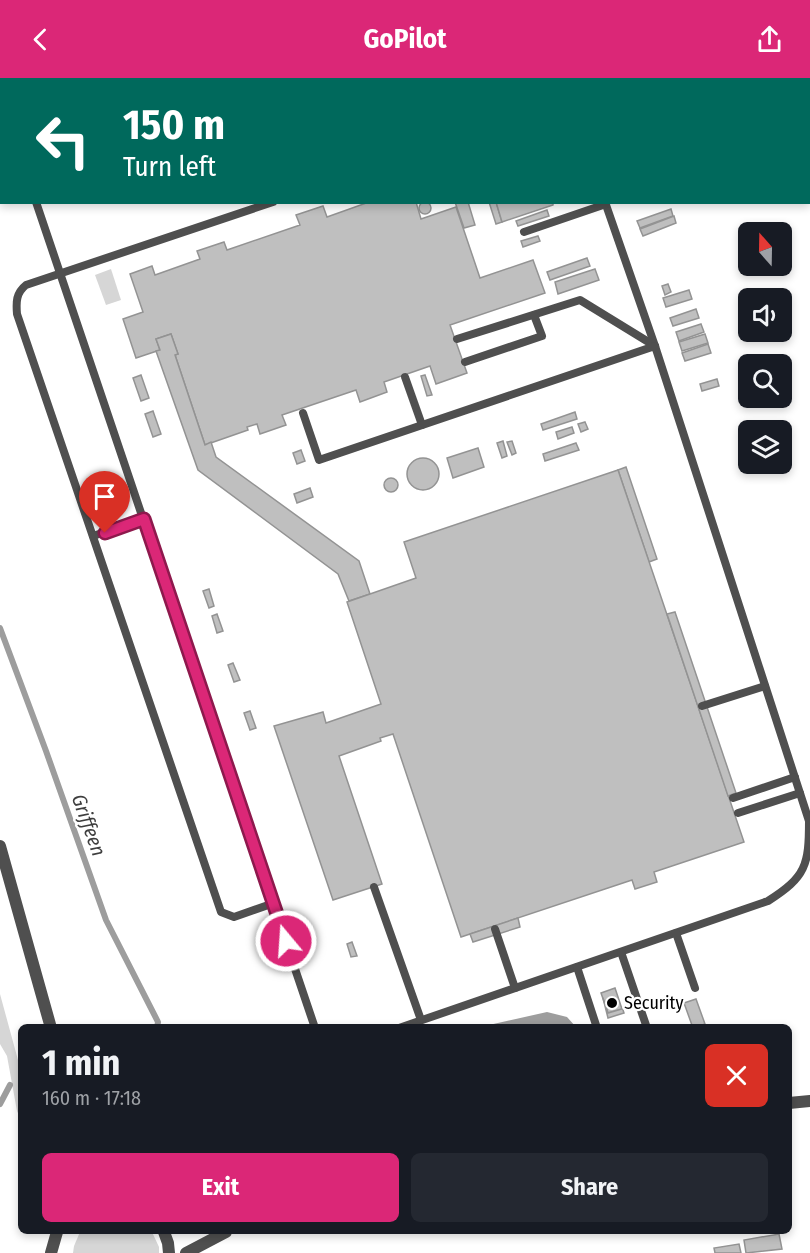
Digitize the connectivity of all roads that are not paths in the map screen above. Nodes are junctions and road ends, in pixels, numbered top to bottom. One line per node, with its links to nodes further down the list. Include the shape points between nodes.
1 (37, 204): 6 (lane)
2 (267, 204): 6 (lane)
3 (602, 204): 5 (lane)
4 (605, 204): 9 (lane)
5 (524, 232)
6 (60, 274): 14 (lane); 15 (lane, via 26,285 19,293 17,314)
7 (534, 315): 8 (lane); 9 (lane, via 580,300); 10 (lane, via 542,336)
8 (457, 339)
9 (655, 346): 13 (lane); 16 (lane)
10 (465, 362)
11 (405, 377): 13 (lane)
12 (303, 413): 13 (lane, via 319,460)
13 (422, 425)
14 (144, 519): 15 (lane); 24 (lane)
15 (93, 536): 24 (lane, via 221,912 234,916)
16 (765, 686): 17 (lane); 18 (lane)
17 (702, 706)
18 (795, 777): 19 (lane); 20 (lane)
19 (800, 793): 21 (lane); 26 (lane, via 809,821 809,847 804,868 791,887 768,901)
20 (733, 798)
21 (738, 813)
22 (0, 846): 32 (street)
23 (374, 887): 31 (lane)
24 (274, 903): 33 (lane)
25 (495, 929): 29 (lane)
26 (676, 933): 27 (lane); 30 (lane)
27 (621, 952): 28 (lane); 36 (lane)
28 (577, 967): 29 (lane); 35 (lane)
29 (515, 988): 31 (lane)
30 (695, 988)
31 (421, 1020): 34 (lane)
32 (50, 1024)
33 (314, 1024)
34 (410, 1024)
35 (596, 1024)
36 (646, 1024)
37 (810, 1101): 38 (street)
38 (792, 1103)
39 (56, 1234): 42 (street)
40 (165, 1234): 43 (street)
41 (222, 1234): 44 (street)
42 (51, 1253)
43 (169, 1253)
44 (186, 1253)

